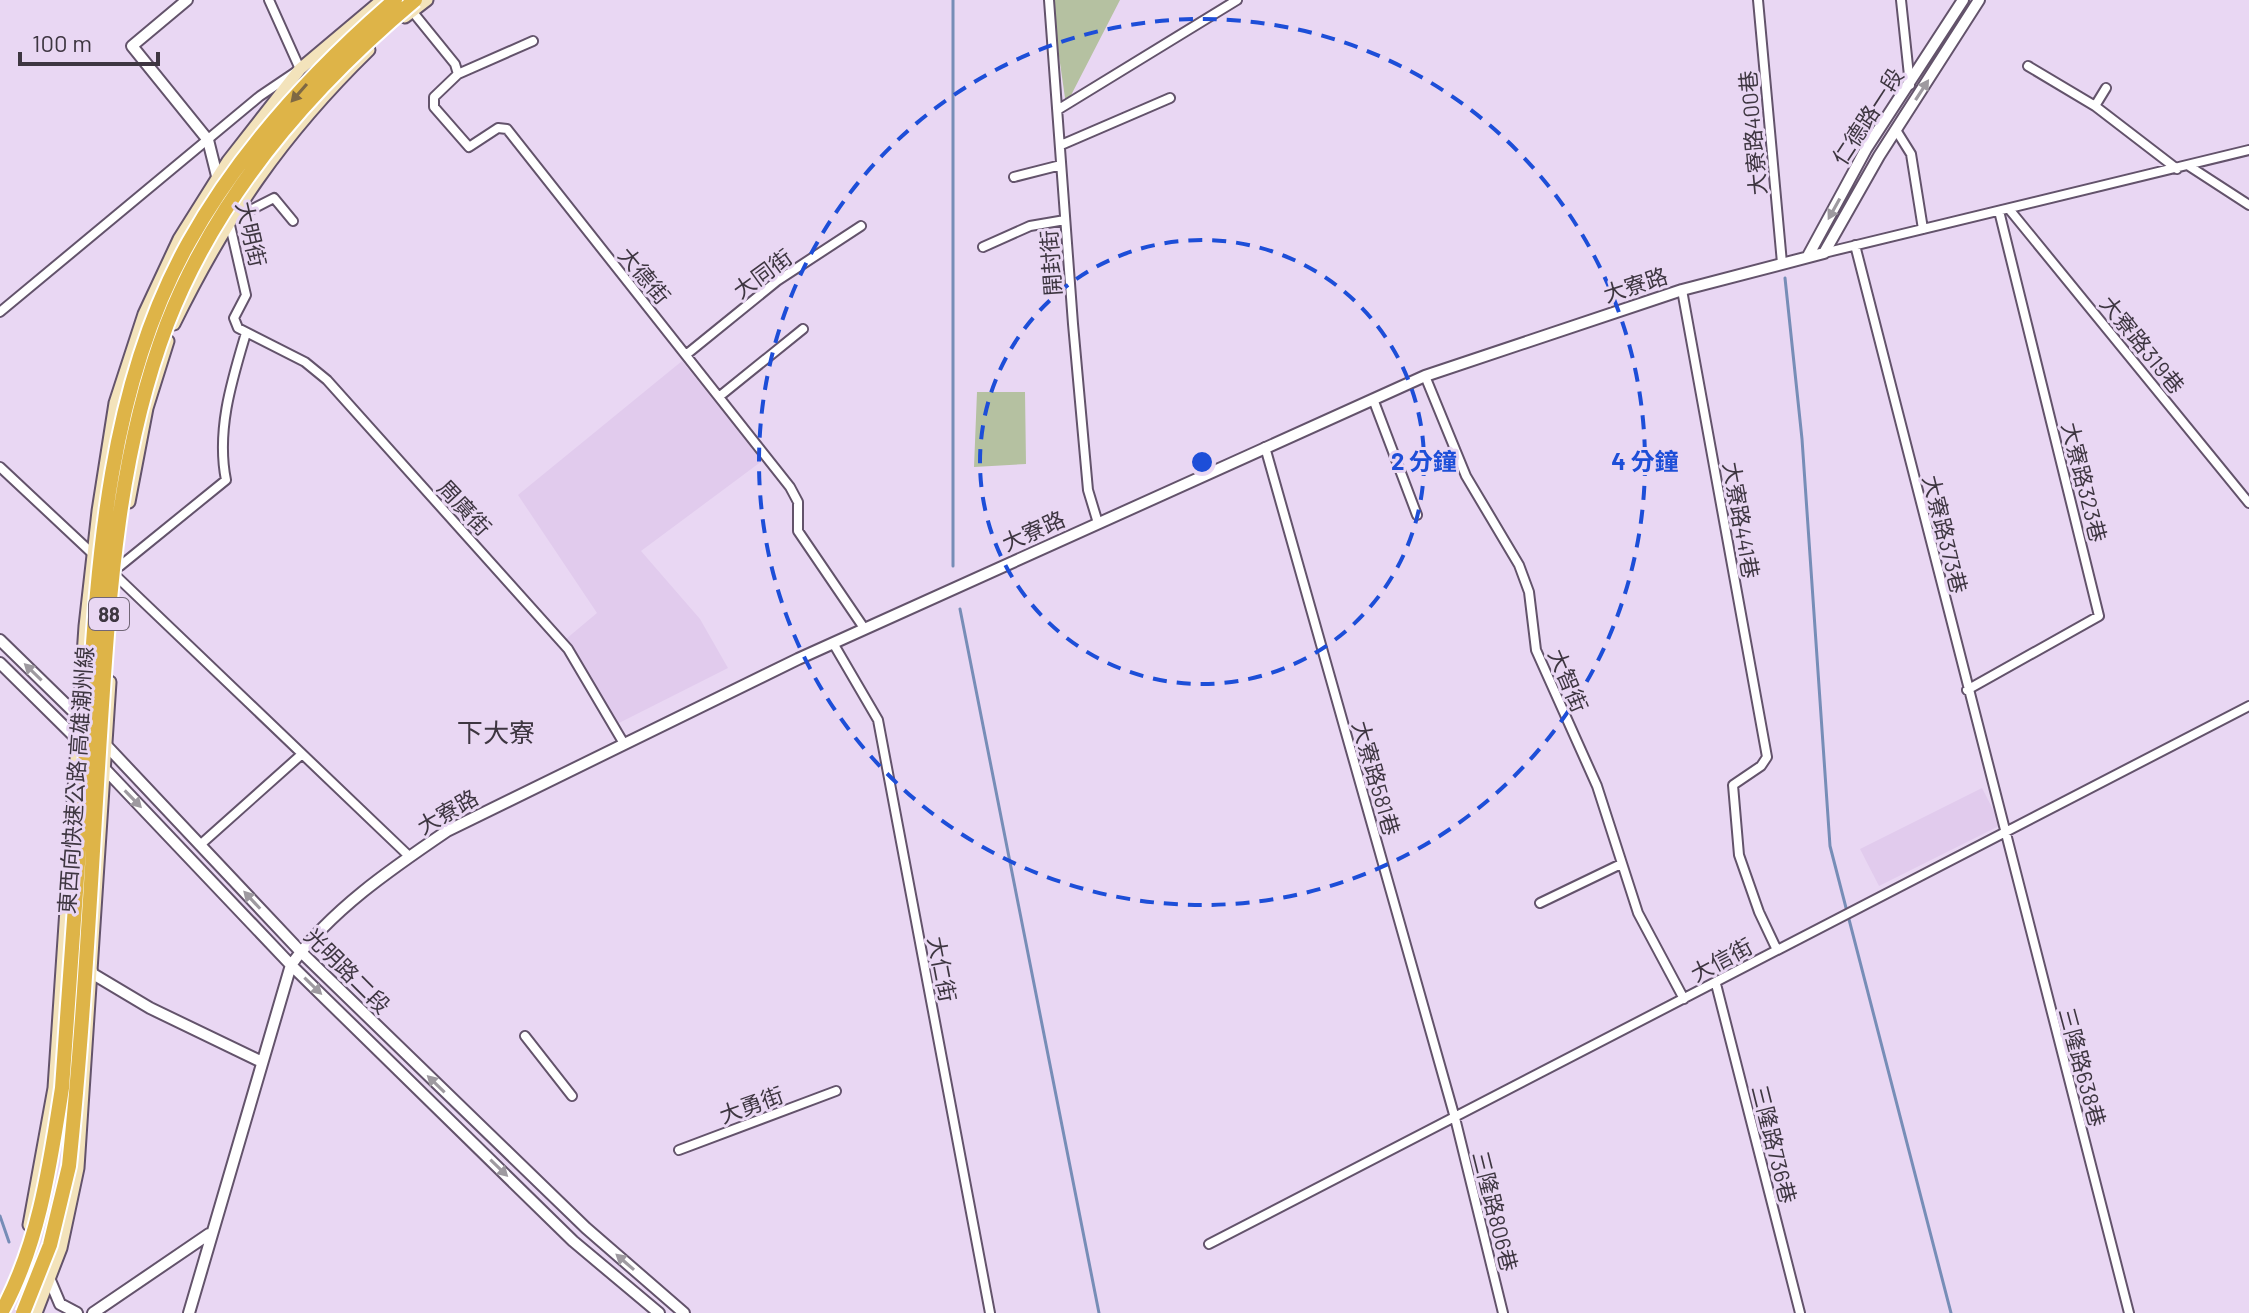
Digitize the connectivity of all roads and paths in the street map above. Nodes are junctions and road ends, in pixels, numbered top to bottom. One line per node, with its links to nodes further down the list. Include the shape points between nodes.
1 (187, 0): 23 (street, 大明街, via 132,46)
2 (269, 0): 15 (street)
3 (382, 0): 15 (main road)
4 (395, 0): 96 (highway, 東西向快速公路 高雄潮州線 / 88, one-way to 96, bridge, via 318,70 235,167 176,268 126,405 106,511 94,626 62,1088 32,1238)
5 (427, 0): 12 (main road)
6 (1049, 0): 21 (street, 開封街)
7 (1237, 0): 21 (street)
8 (1758, 0): 42 (street, 大寮路400巷)
9 (1901, 0): 17 (street)
10 (1963, 0): 17 (street, 仁德路一段)
11 (1979, 0): 22 (street, 仁德路一段, one-way to 11)
12 (413, 6): 16 (street); 34 (main road, via 336,83 254,180); 97 (highway, 東西向快速公路 高雄潮州線 / 88, bridge, via 330,78 247,175 202,250 167,324 141,407 119,512 107,627 69,1166 50,1245)
13 (533, 41): 16 (street)
14 (2028, 66): 20 (street)
15 (300, 69): 23 (street); 30 (main road)
16 (458, 74): 47 (street, 大德街, via 433,102 464,144 475,146 498,128 507,129)
17 (1910, 85): 41 (street, 仁德路一段, one-way to 41, via 1866,149)
18 (2106, 88): 20 (street)
19 (1170, 98): 24 (street)
20 (2095, 106): 28 (street)
21 (1059, 109): 24 (street, 開封街)
22 (1896, 130): 37 (street, via 1911,154); 40 (street, 仁德路一段)
23 (208, 140): 30 (street, 大明街); 44 (street)
24 (1061, 145): 26 (street, 開封街)
25 (2249, 150): 27 (street, 大寮路)
26 (1061, 165): 29 (street); 33 (street, 開封街)
27 (2189, 166): 28 (street, 大寮路); 31 (street)
28 (2177, 169): 32 (street, 大寮路)
29 (1014, 177)
30 (217, 178): 34 (street, 大明街); 56 (main road, via 179,239 144,314 115,403)
31 (2249, 205)
32 (2004, 210): 37 (street, 大寮路); 53 (street, 大寮路319巷); 63 (street, 大寮路323巷, via 2099,616)
33 (1065, 220): 39 (street, via 1030,226); 55 (street, 開封街, via 1088,490)
34 (229, 221): 35 (street, via 274,198); 46 (street, 大明街, via 246,295 234,323); 57 (main road, via 169,340 147,408)
35 (293, 221)
36 (861, 226): 47 (street, 大同街, via 777,281)
37 (1923, 229): 38 (street, 大寮路)
38 (1855, 245): 40 (street, 大寮路); 63 (street, 大寮路373巷)
39 (983, 247)
40 (1824, 253): 41 (street, 大寮路)
41 (1808, 256): 42 (street, 大寮路)
42 (1782, 263): 43 (street, 大寮路)
43 (1682, 290): 48 (street, 大寮路); 79 (street, 大寮路441巷, via 1767,757 1733,785 1739,855)
44 (0, 312)
45 (803, 329): 49 (street)
46 (246, 333): 57 (street, 大明街, via 227,395 226,480); 67 (street, 周廣街, via 305,362 327,380 568,649)
47 (687, 354): 49 (street, 大德街)
48 (1425, 376): 50 (street, 大寮路); 75 (street, 大智街, via 1466,476 1519,565 1529,592 1536,650 1597,786)
49 (720, 396): 59 (street, 大德街, via 790,487 798,502 798,531)
50 (1373, 399): 51 (street, 大寮路); 54 (street)
51 (1265, 447): 55 (street, 大寮路); 89 (street, 大寮路581巷)
52 (0, 467): 56 (street)
53 (2249, 503)
54 (1417, 515)
55 (1098, 523): 59 (street, 大寮路)
56 (93, 554): 58 (street); 65 (main road)
57 (120, 566): 58 (main road)
58 (119, 579): 68 (main road); 69 (street)
59 (864, 628): 61 (street, 大寮路)
60 (0, 640): 65 (street, 光明路二段, one-way to 60)
61 (833, 643): 67 (street, 大寮路); 103 (street, 大仁街, via 878,720)
62 (0, 663): 66 (street, 光明路二段)
63 (1967, 690): 71 (street, 大寮路373巷)
64 (2249, 706): 71 (street, 大信街)
65 (79, 717): 66 (main road); 68 (street, 光明路二段)
66 (77, 739): 70 (street, 光明路二段); 78 (main road)
67 (623, 742): 73 (street, 大寮路, via 447,831)
68 (107, 746): 70 (main road); 72 (street, 光明路二段)
69 (302, 754): 72 (street); 73 (street)
70 (106, 770): 76 (street, 光明路二段, one-way to 76); 82 (main road)
71 (2003, 831): 79 (street, 大信街); 106 (street, 三隆路638巷)
72 (200, 845): 74 (street, 光明路二段)
73 (410, 857): 80 (street, 大寮路, via 321,926)
74 (215, 860): 76 (street); 80 (street, 光明路二段, one-way to 74)
75 (1621, 864): 77 (street); 84 (street, 大智街, via 1638,913)
76 (203, 872): 81 (street, 光明路二段)
77 (1540, 903)
78 (67, 926): 82 (street); 94 (main road, via 43,1162 27,1236)
79 (1777, 950): 83 (street, 大信街)
80 (300, 951): 81 (street, 大寮路); 102 (street, 光明路二段, one-way to 80, via 586,1228)
81 (291, 965): 86 (street, 大寮路); 101 (street, 光明路二段, one-way to 101, via 573,1241)
82 (93, 974): 86 (street); 93 (main road, via 78,1168)
83 (1716, 984): 84 (street, 大信街); 105 (street, 三隆路736巷)
84 (1684, 999): 89 (street, 大信街)
85 (525, 1036): 88 (street)
86 (262, 1062): 91 (street, 大寮路)
87 (836, 1091): 90 (street, 大勇街)
88 (572, 1096)
89 (1455, 1118): 92 (street, 大信街); 104 (street, 三隆路806巷)
90 (679, 1150)
91 (209, 1234): 95 (street); 100 (street, 大寮路)
92 (1209, 1244)
93 (49, 1278): 98 (main road); 99 (street, via 60,1304)
94 (0, 1303)
95 (97, 1309): 99 (street)
96 (1, 1313)
97 (23, 1313)
98 (36, 1313)
99 (78, 1313)
100 (189, 1313)
101 (659, 1313)
102 (684, 1313)
103 (990, 1313)
104 (1503, 1313)
105 (1800, 1313)
106 (2129, 1313)

